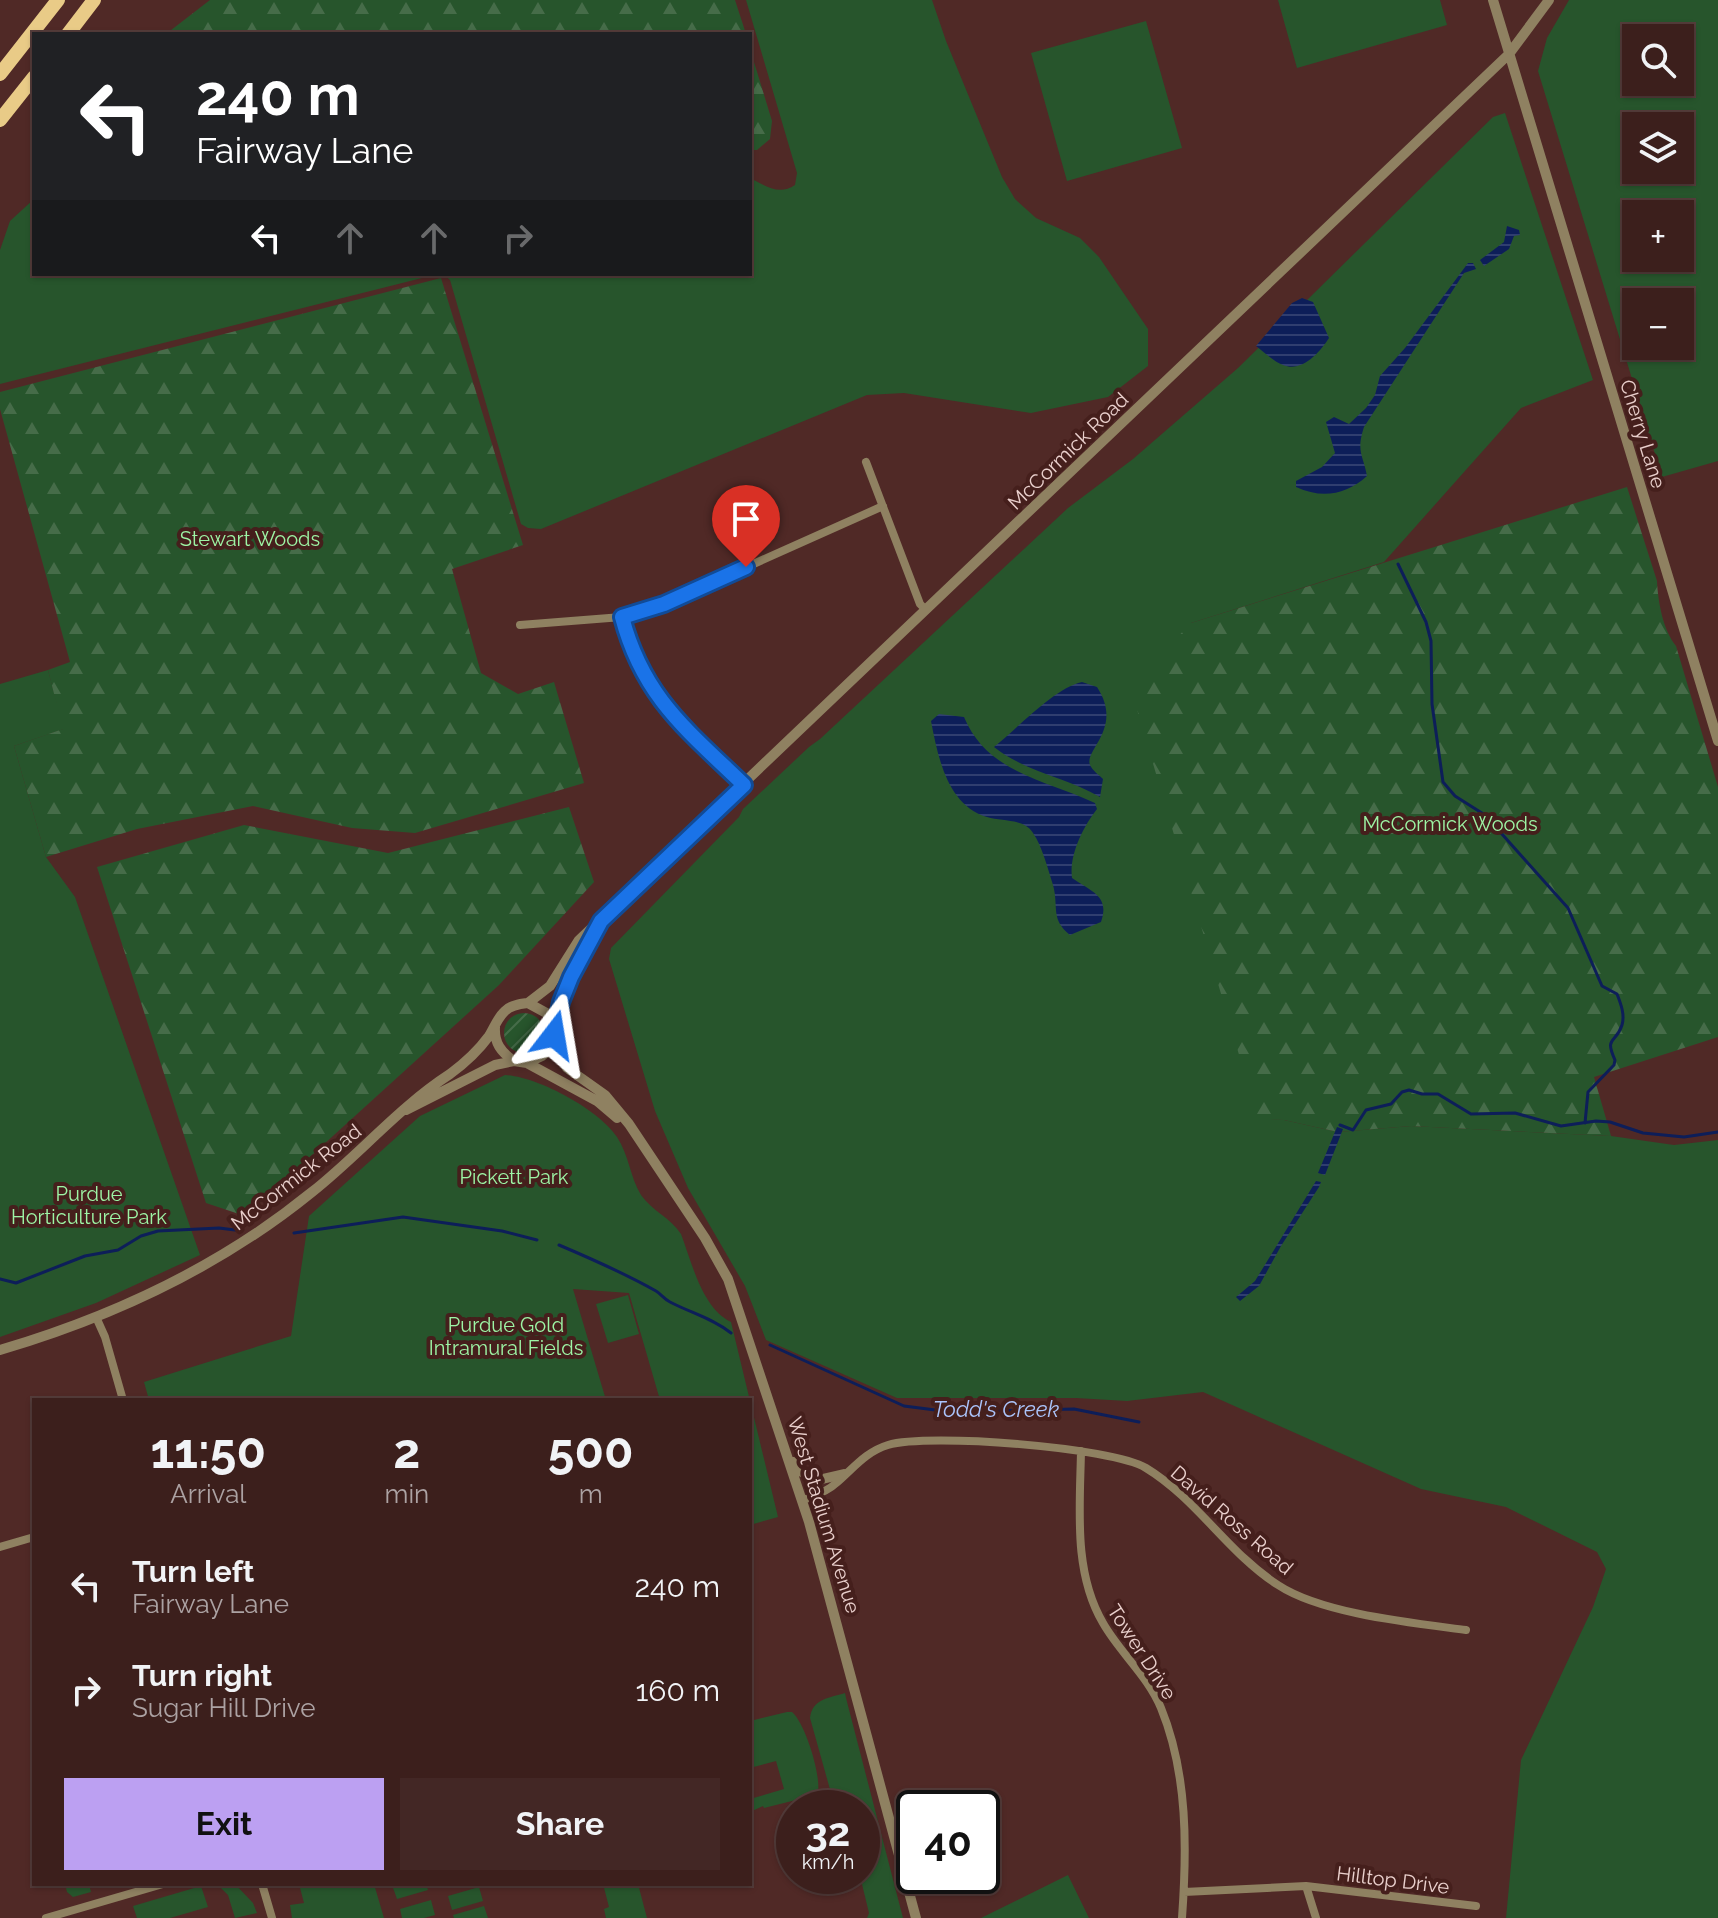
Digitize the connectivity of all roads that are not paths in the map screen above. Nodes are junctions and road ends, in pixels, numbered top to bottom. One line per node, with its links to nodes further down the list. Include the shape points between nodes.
1 (58, 0): 5 (main road)
2 (94, 0): 6 (main road)
3 (1493, 0): 8 (street, Cherry Lane)
4 (1549, 0): 8 (street, McCormick Road)
5 (33, 32)
6 (70, 32)
7 (32, 33): 9 (main road)
8 (1509, 54): 14 (street, McCormick Road); 17 (street, Cherry Lane)
9 (0, 74)
10 (32, 80): 11 (main road)
11 (0, 120)
12 (866, 462): 13 (street)
13 (883, 506): 14 (street); 15 (street, via 664,604)
14 (926, 610): 18 (street, McCormick Road)
15 (622, 617): 16 (street); 18 (street, via 648,685)
16 (520, 625)
17 (1718, 741)
18 (744, 785): 19 (street, McCormick Road)
19 (601, 921): 20 (street, McCormick Road, via 579,940 550,986); 22 (street, McCormick Road, via 571,977)
20 (528, 1003): 21 (street, via 504,1011); 22 (street, via 548,1014)
21 (495, 1025): 24 (street, via 500,1050); 26 (street, McCormick Road, via 475,1053)
22 (554, 1029): 23 (street)
23 (552, 1042): 25 (street, via 542,1056); 27 (street, West Stadium Avenue, via 567,1068 605,1095)
24 (514, 1061): 25 (street); 26 (street, via 495,1065)
25 (527, 1063): 27 (street, West Stadium Avenue, via 597,1101)
26 (406, 1110): 28 (street, McCormick Road, via 311,1194 244,1242)
27 (642, 1146): 32 (street, West Stadium Avenue, via 728,1279)
28 (96, 1317): 29 (street, McCormick Road); 30 (street)
29 (0, 1350)
30 (122, 1398)
31 (1081, 1451): 33 (street, David Ross Road, via 963,1440 902,1441 863,1457); 37 (street, David Ross Road, via 1146,1467 1260,1572 1301,1597); 41 (street, Tower Drive, via 1085,1574 1095,1610 1154,1692 1170,1735 1183,1809)
32 (789, 1457): 33 (street, via 809,1478); 34 (street, West Stadium Avenue)
33 (844, 1474): 34 (street, David Ross Road, via 836,1484)
34 (803, 1500): 45 (street, West Stadium Avenue)
35 (32, 1538): 36 (street)
36 (0, 1547)
37 (1466, 1630)
38 (156, 1886): 43 (street)
39 (263, 1886): 44 (street)
40 (1306, 1886): 41 (street, Hilltop Drive); 42 (street, Hilltop Drive); 47 (street, Hilltop Drive)
41 (1184, 1892): 46 (street, Tower Drive)
42 (1476, 1906)
43 (46, 1918)
44 (272, 1918)
45 (916, 1918)
46 (1182, 1918)
47 (1316, 1918)

